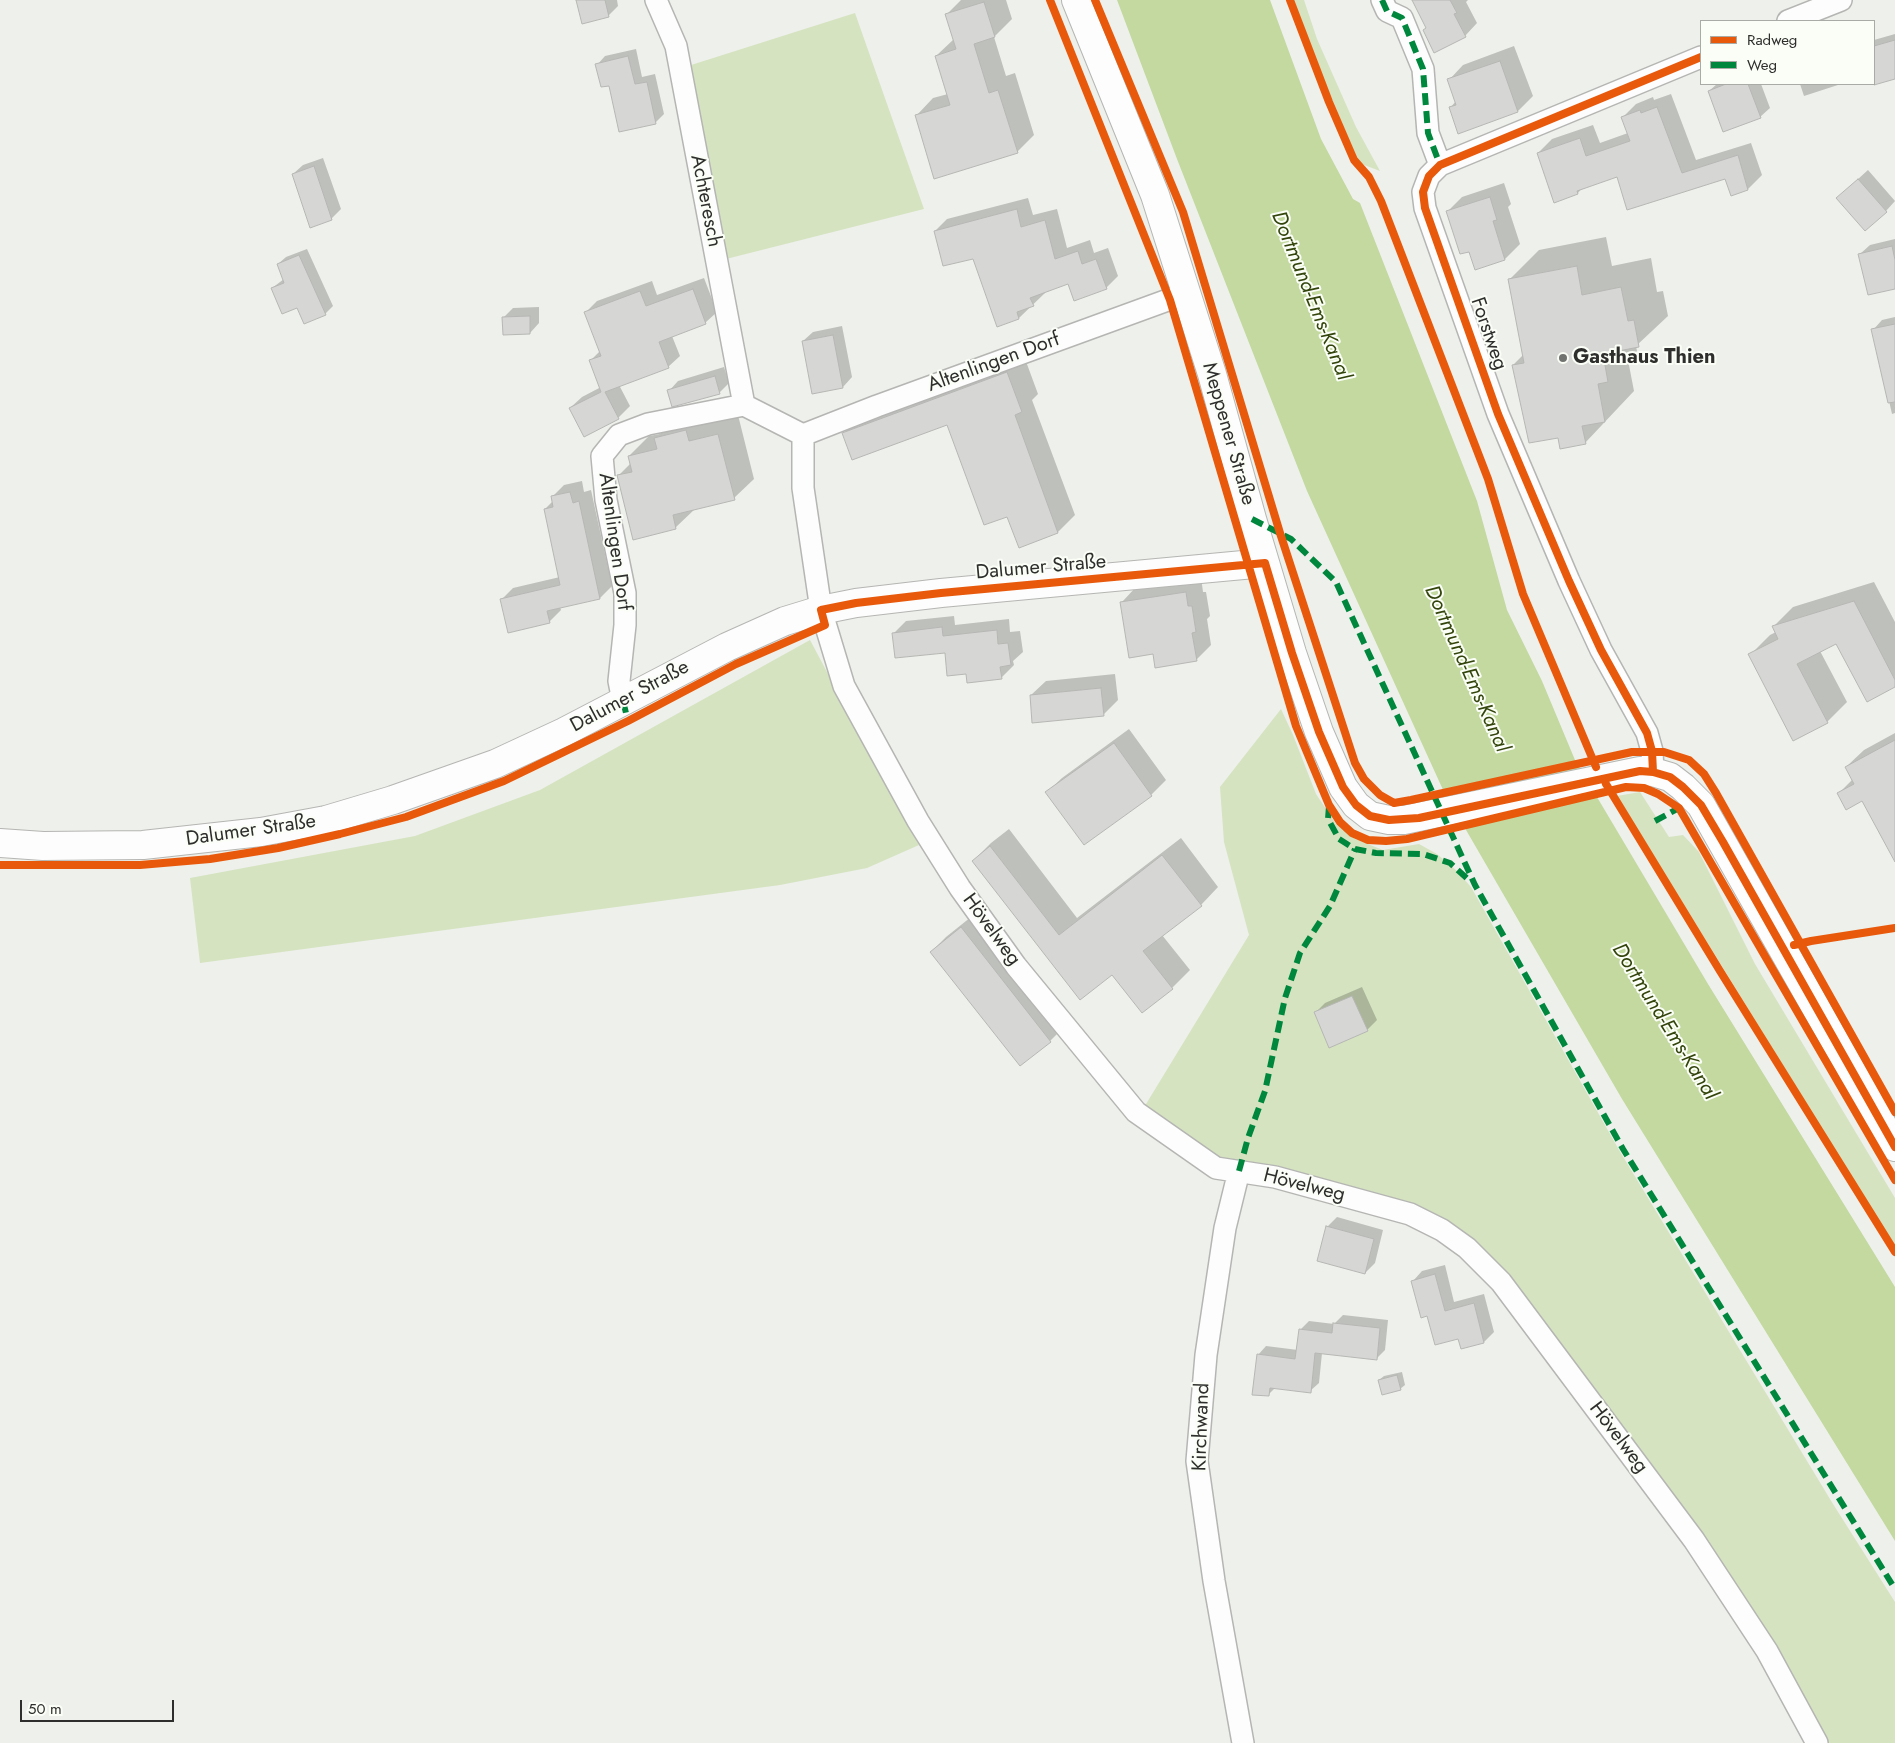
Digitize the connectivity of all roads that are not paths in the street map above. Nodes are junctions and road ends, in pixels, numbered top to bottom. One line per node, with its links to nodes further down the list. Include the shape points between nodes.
1 (656, 0): 10 (street, Achteresch, via 676,46)
2 (1076, 0): 9 (main road, Meppener Straße, via 1155,195)
3 (1382, 0): 8 (street, via 1387,11 1402,18 1423,69 1428,133)
4 (1841, 0): 5 (street)
5 (1818, 5): 6 (street)
6 (1790, 20)
7 (1700, 57): 8 (street)
8 (1440, 165): 15 (street, Forstweg, via 1429,176 1424,192 1425,208 1498,414 1593,633 1647,733)
9 (1187, 293): 11 (street, Altenlingen Dorf); 12 (main road, Meppener Straße)
10 (744, 405): 11 (street); 14 (street, Altenlingen Dorf, via 648,424 619,435 602,456 606,500 625,593 625,625 618,681)
11 (803, 435): 13 (street, via 803,488)
12 (1265, 563): 13 (main road, Dalumer Straße, via 941,593); 15 (main road, Meppener Straße, via 1319,732 1343,787 1356,805 1370,816 1389,820 1419,818 1621,774)
13 (821, 610): 14 (main road, Dalumer Straße, via 785,621 727,647); 18 (street, Hövelweg, via 844,686 918,821 960,888 1016,966 1136,1112 1208,1164)
14 (623, 700): 16 (main road, Dalumer Straße, via 495,764 326,820 261,832 143,845)
15 (1653, 772): 17 (main road, via 1670,777 1700,805)
16 (0, 843)
17 (1895, 1147)
18 (1239, 1171): 19 (street, Kirchwand, via 1224,1228 1207,1345 1197,1461); 20 (street, Hövelweg, via 1275,1177 1410,1214 1442,1230 1474,1255 1501,1282 1694,1540 1767,1651)
19 (1242, 1743)
20 (1817, 1743)

